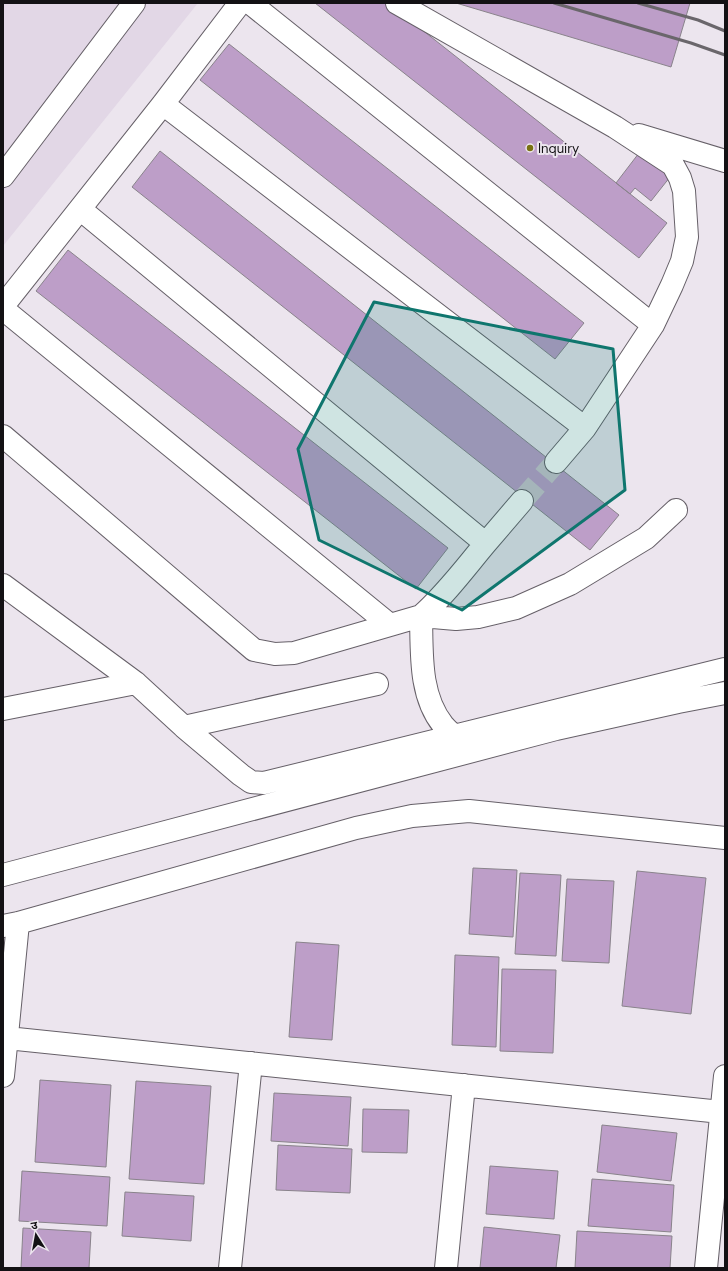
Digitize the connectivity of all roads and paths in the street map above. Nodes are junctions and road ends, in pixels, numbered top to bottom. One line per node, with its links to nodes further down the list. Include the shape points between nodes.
1 (134, 3): 8 (street)
2 (240, 3): 5 (street)
3 (250, 3): 11 (street)
4 (397, 3): 6 (street)
5 (163, 104): 9 (street); 12 (street)
6 (615, 127): 7 (street); 11 (street, via 673,165 684,191 687,238 682,261)
7 (725, 161)
8 (3, 176)
9 (80, 209): 10 (street); 17 (street)
10 (3, 308): 20 (street)
11 (653, 325): 12 (street)
12 (585, 428): 14 (street)
13 (3, 436): 20 (street, via 254,650 275,654 294,653)
14 (556, 462)
15 (522, 501): 17 (street)
16 (676, 510): 19 (street, via 646,538 570,584 516,608 456,619)
17 (486, 543): 19 (street, via 461,575)
18 (3, 585): 22 (street)
19 (421, 616): 20 (street); 27 (street, via 426,688 432,706 443,725)
20 (390, 625)
21 (725, 669): 27 (street)
22 (136, 683): 25 (street); 26 (street)
23 (377, 684): 26 (street)
24 (725, 693): 29 (street, via 556,729)
25 (3, 709)
26 (184, 727): 27 (street, via 241,775 252,782 264,784)
27 (454, 736)
28 (725, 838): 30 (street, via 469,811 412,816 356,828)
29 (3, 875)
30 (10, 924): 31 (street)
31 (7, 1038): 32 (street); 33 (street)
32 (251, 1063): 35 (street); 37 (street)
33 (3, 1076)
34 (725, 1076): 36 (street)
35 (464, 1085): 36 (street); 38 (street)
36 (721, 1112): 39 (street)
37 (230, 1268)
38 (446, 1268)
39 (706, 1268)

